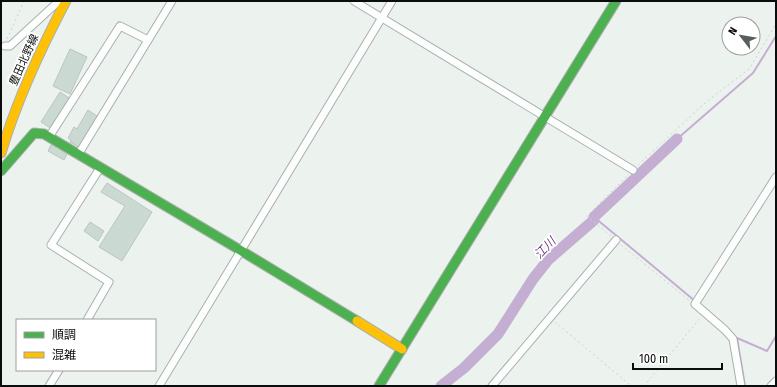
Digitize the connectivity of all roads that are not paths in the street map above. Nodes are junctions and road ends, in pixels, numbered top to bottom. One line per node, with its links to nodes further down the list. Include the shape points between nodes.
1 (59, 1): 9 (street, via 10,46)
2 (66, 1): 12 (street, 豊田北野線, via 30,72)
3 (172, 1): 8 (street)
4 (354, 1): 7 (street)
5 (392, 1): 7 (street)
6 (616, 1): 10 (street)
7 (382, 18): 10 (street); 19 (street)
8 (148, 40): 11 (street, via 120,26); 13 (street)
9 (5, 46)
10 (545, 116): 15 (street); 21 (street)
11 (49, 137): 13 (street); 16 (street, via 34,133)
12 (1, 153)
13 (78, 155): 14 (street)
14 (100, 168): 19 (street); 20 (street, via 51,245 109,282)
15 (633, 170)
16 (1, 171)
17 (776, 177): 28 (street, via 695,304 733,339)
18 (616, 240): 27 (street)
19 (240, 250): 21 (street); 25 (street)
20 (88, 319)
21 (402, 349): 26 (street)
22 (58, 371): 24 (street)
23 (776, 381): 29 (street)
24 (49, 386)
25 (159, 386)
26 (379, 386)
27 (492, 386)
28 (741, 386)
29 (771, 386)

